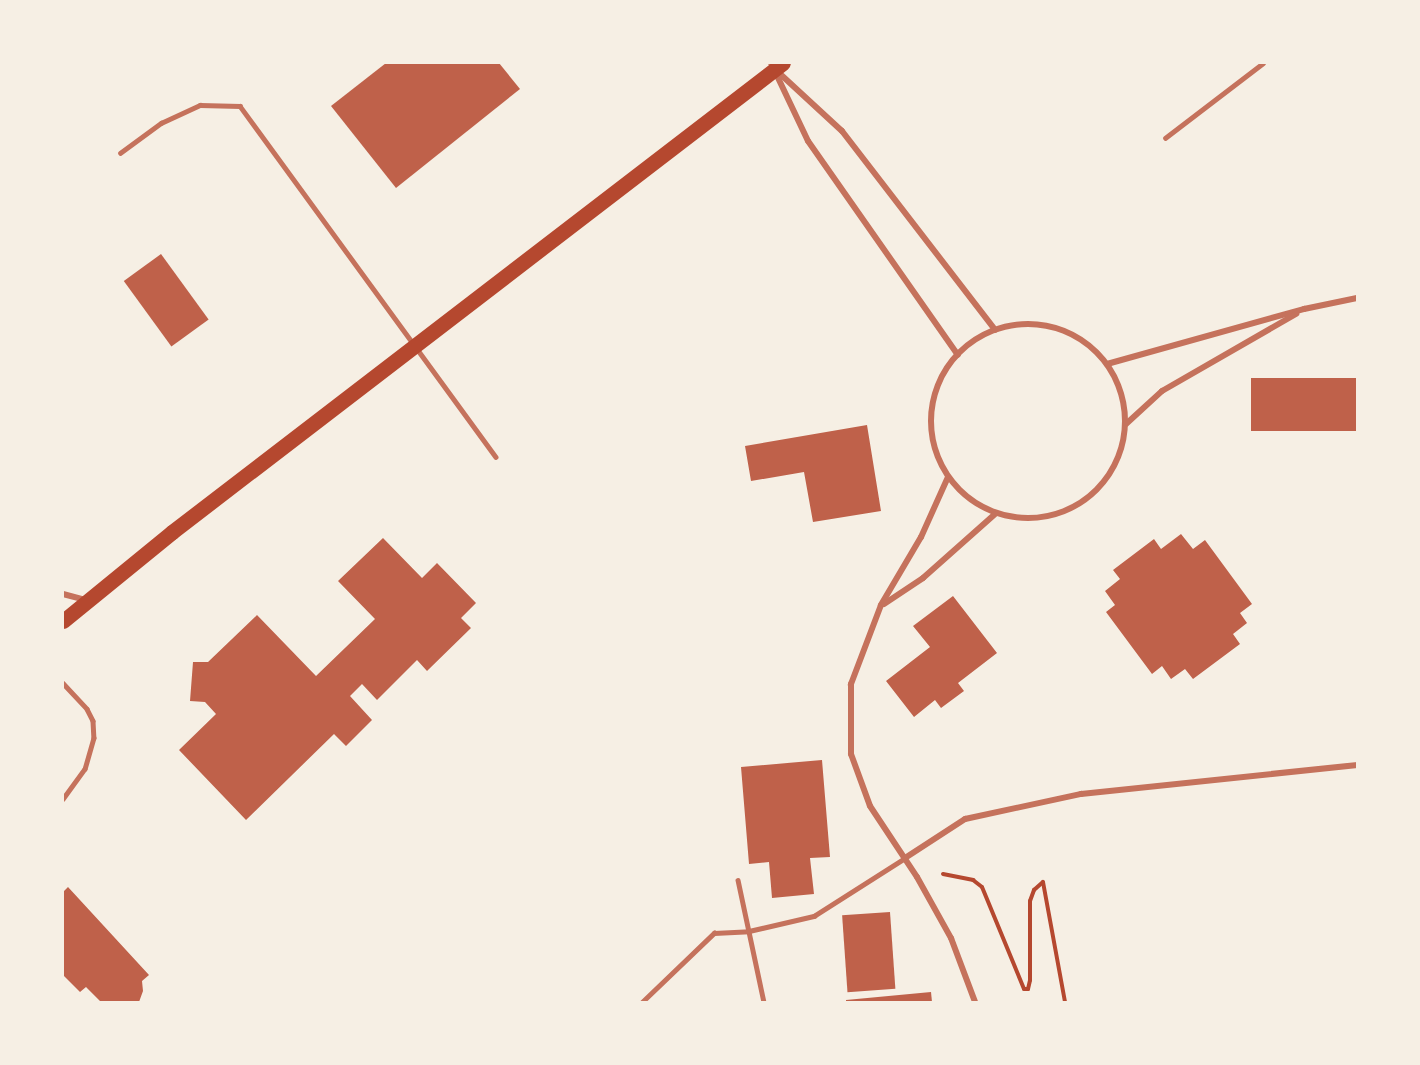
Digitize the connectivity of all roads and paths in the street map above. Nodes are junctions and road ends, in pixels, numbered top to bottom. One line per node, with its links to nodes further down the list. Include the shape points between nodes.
1 (796, 63): 3 (main road)
2 (1263, 63): 4 (lane)
3 (776, 65): 8 (street, via 842,131); 9 (main road); 10 (street, via 808,141)
4 (1165, 138)
5 (120, 153): 9 (lane, via 161,123 200,105 240,106)
6 (1357, 298): 7 (street)
7 (1304, 309): 11 (street); 12 (street, via 1162,391)
8 (995, 330): 10 (street, via 971,342); 11 (street, via 1020,324 1045,325 1090,345)
9 (415, 347): 13 (lane); 17 (main road)
10 (958, 355): 14 (street, via 939,383 932,406 933,439)
11 (1107, 364): 12 (street, via 1121,393)
12 (1126, 424): 15 (street, via 1120,454 1106,481 1083,502 1056,516 1025,519)
13 (496, 457)
14 (948, 477): 15 (street, via 969,499); 18 (street, via 921,537)
15 (995, 514): 18 (street, via 923,578)
16 (63, 594): 17 (street)
17 (86, 600): 19 (main road)
18 (880, 606): 23 (street, via 851,684 851,754 870,806)
19 (63, 621)
20 (63, 683): 22 (lane, via 87,709 93,721 94,738 86,769)
21 (1357, 765): 23 (street, via 1081,794 965,819)
22 (63, 799)
23 (905, 858): 26 (lane, via 814,916); 29 (street, via 951,938)
24 (943, 874): 30 (path, via 973,880 982,887 1024,989 1030,980 1030,901 1043,882)
25 (738, 880): 26 (lane)
26 (749, 932): 27 (lane, via 714,933); 28 (lane)
27 (642, 1002)
28 (764, 1002)
29 (975, 1002)
30 (1065, 1002)

